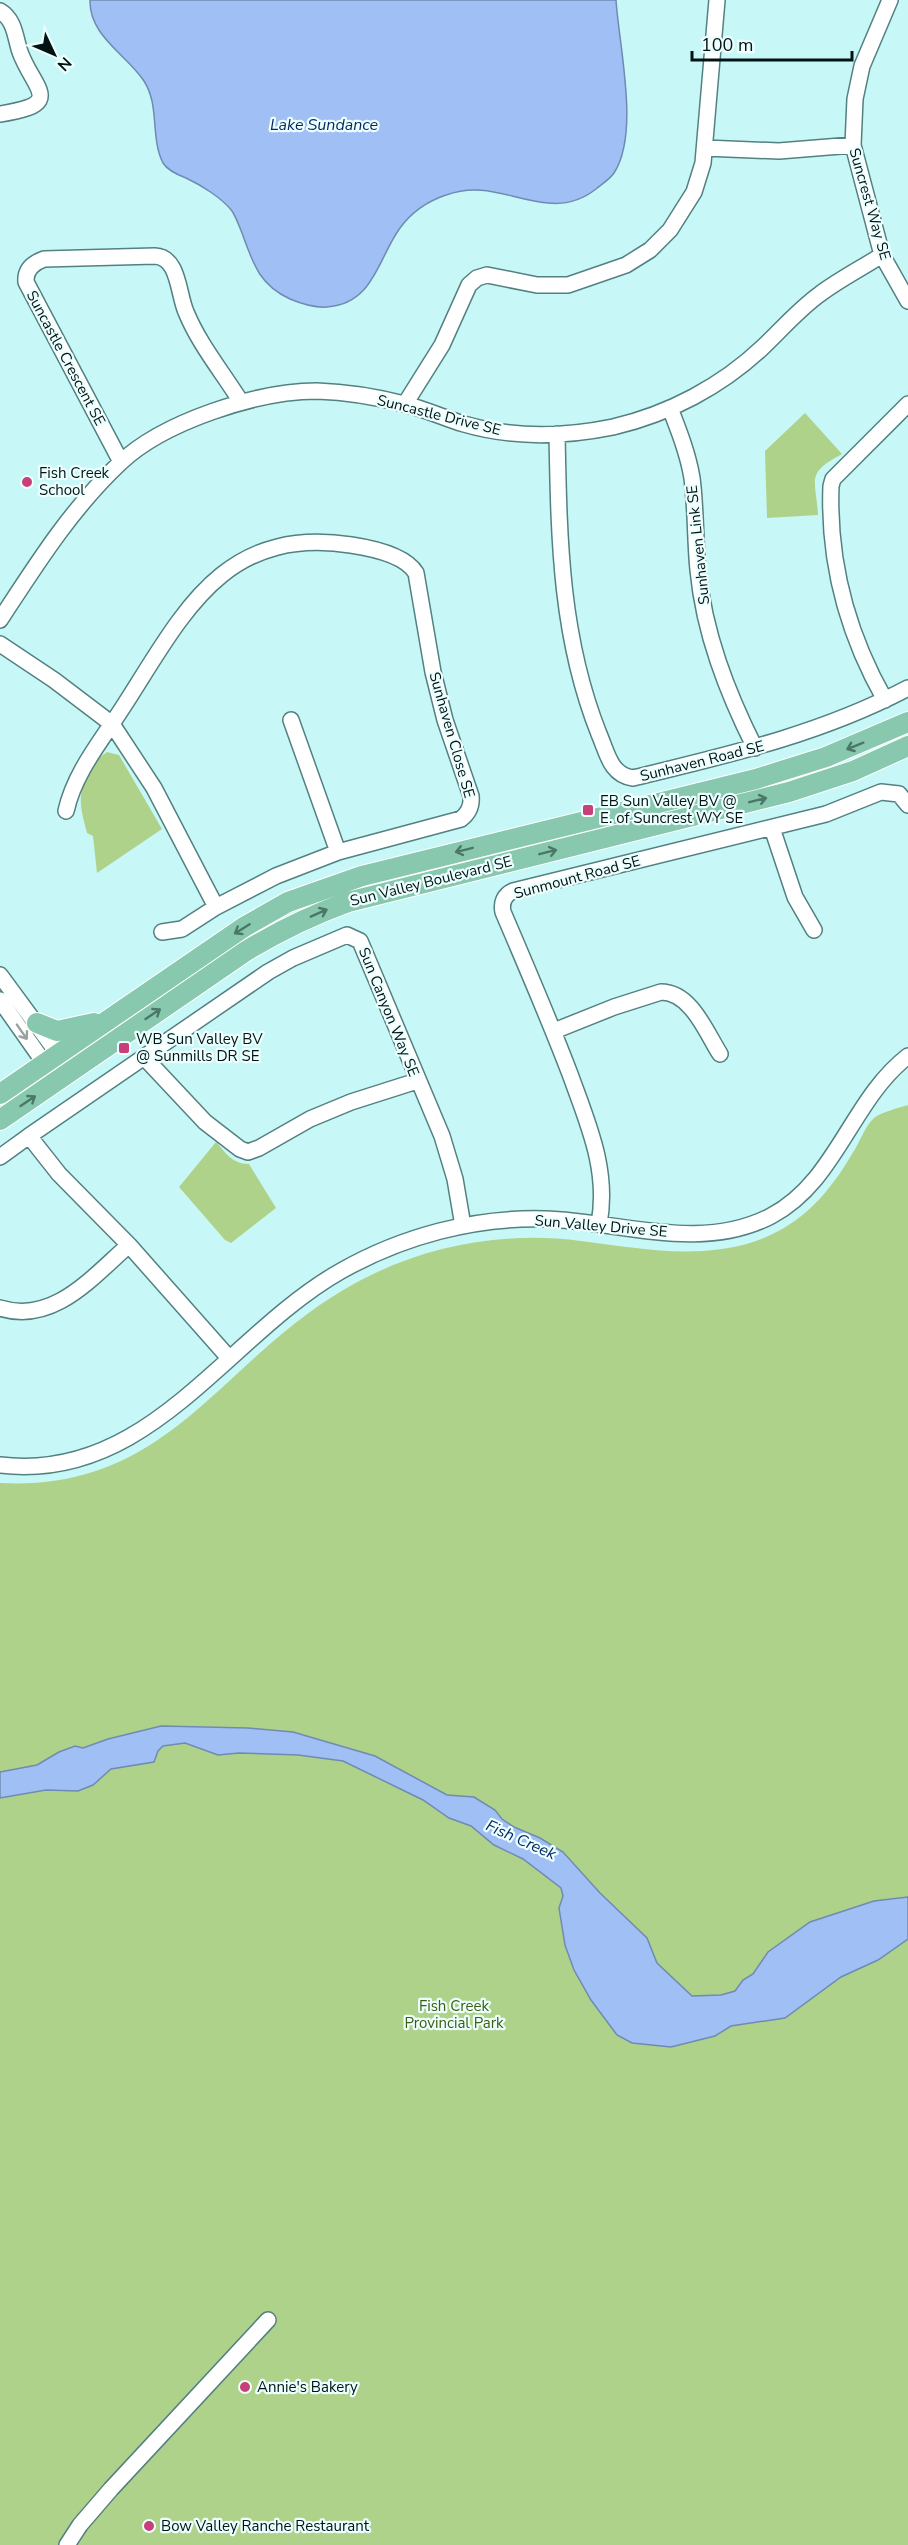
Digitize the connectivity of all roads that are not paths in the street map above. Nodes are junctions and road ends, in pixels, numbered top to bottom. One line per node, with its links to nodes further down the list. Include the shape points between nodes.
1 (717, 0): 6 (street)
2 (890, 0): 5 (street, Suncrest Way SE, via 860,75 853,115)
3 (0, 11): 4 (street, via 11,21 20,52 40,90 38,100 29,109)
4 (0, 114)
5 (853, 146): 6 (street, via 779,151); 7 (street, Suncrest Way SE)
6 (705, 148): 10 (street, via 694,192 679,218 661,240 626,265 568,285 537,285 487,275 472,281 442,345)
7 (882, 255): 8 (street, Suncrest Way SE); 12 (street, Suncastle Drive SE, via 820,293 728,376)
8 (908, 301)
9 (242, 402): 10 (street, Suncastle Drive SE, via 314,391); 14 (street, Suncastle Drive SE, via 176,428); 14 (street, Suncastle Crescent SE, via 185,312 167,259 99,257 44,259 34,263 26,282)
10 (405, 404): 13 (street, Suncastle Drive SE, via 475,427 521,435)
11 (908, 404): 18 (street, via 833,479 831,486 832,548 844,607 858,649)
12 (670, 408): 13 (street, Suncastle Drive SE, via 615,426); 23 (street, Sunhaven Link SE, via 692,478 698,570 710,634 731,697)
13 (557, 434): 23 (street, Sunhaven Road SE, via 560,544 570,632 585,694 614,769 633,778)
14 (121, 462): 15 (street, Suncastle Drive SE, via 63,527)
15 (0, 620)
16 (0, 644): 21 (street)
17 (908, 688): 18 (street, Sunhaven Road SE)
18 (885, 700): 23 (street, Sunhaven Road SE, via 817,729)
19 (291, 720): 27 (street)
20 (908, 722): 33 (main road, Sun Valley Boulevard SE, one-way to 33, via 826,757 756,779 362,876 311,893 244,927)
21 (112, 724): 25 (street, via 82,768); 27 (street, Sunhaven Close SE, via 179,619 222,574 245,559 267,549 320,541 358,546 405,561 418,579 433,672 471,805 461,819); 28 (street, via 154,788)
22 (908, 746): 40 (main road, Sun Valley Boulevard SE, one-way to 22, via 256,945 326,910 789,792 853,771)
23 (755, 748)
24 (908, 805): 26 (street, Sunmount Road SE, via 899,794 886,791 826,814)
25 (66, 811)
26 (772, 828): 29 (street, via 795,897); 35 (street, Sunmount Road SE, via 513,891 506,896 503,912)
27 (338, 852): 28 (street, Sunhaven Close SE, via 276,876)
28 (216, 907): 30 (street, Sunhaven Close SE, via 182,929)
29 (814, 930)
30 (162, 932)
31 (0, 975): 34 (street)
32 (0, 1000): 39 (street, one-way to 39)
33 (108, 1019): 34 (main road, via 57,1031); 39 (main road, Sun Valley Boulevard SE)
34 (37, 1023): 39 (street)
35 (554, 1031): 36 (street, via 614,1007 669,992 687,1003); 46 (street, Sunmount Road SE, via 597,1149 602,1185)
36 (720, 1054)
37 (908, 1056): 46 (street, Sun Valley Drive SE, via 877,1086 816,1179 796,1200 771,1215 744,1226 704,1232 644,1232)
38 (144, 1057): 41 (street, via 205,1122 248,1152 310,1119); 41 (street, Sun Canyon Way SE, via 268,972 347,936 362,945); 44 (street, Sun Canyon Way SE)
39 (51, 1058): 40 (street); 42 (main road, Sun Valley Boulevard SE)
40 (64, 1076): 43 (main road, Sun Valley Boulevard SE, one-way to 40)
41 (417, 1081): 47 (street, Sun Canyon Way SE, via 442,1136)
42 (0, 1094)
43 (0, 1120)
44 (29, 1136): 45 (street, Sun Canyon Way SE); 48 (street, via 77,1194)
45 (0, 1156)
46 (599, 1224): 47 (street, Sun Valley Drive SE, via 543,1219)
47 (463, 1226): 50 (street, Sun Valley Drive SE, via 402,1243 341,1271 284,1310)
48 (129, 1245): 49 (street, via 59,1303 31,1312); 50 (street)
49 (0, 1308)
50 (229, 1358): 51 (street, Sun Valley Drive SE, via 163,1416 122,1443 56,1464)
51 (0, 1465)
52 (268, 2320): 53 (street, via 111,2489)
53 (67, 2545)

